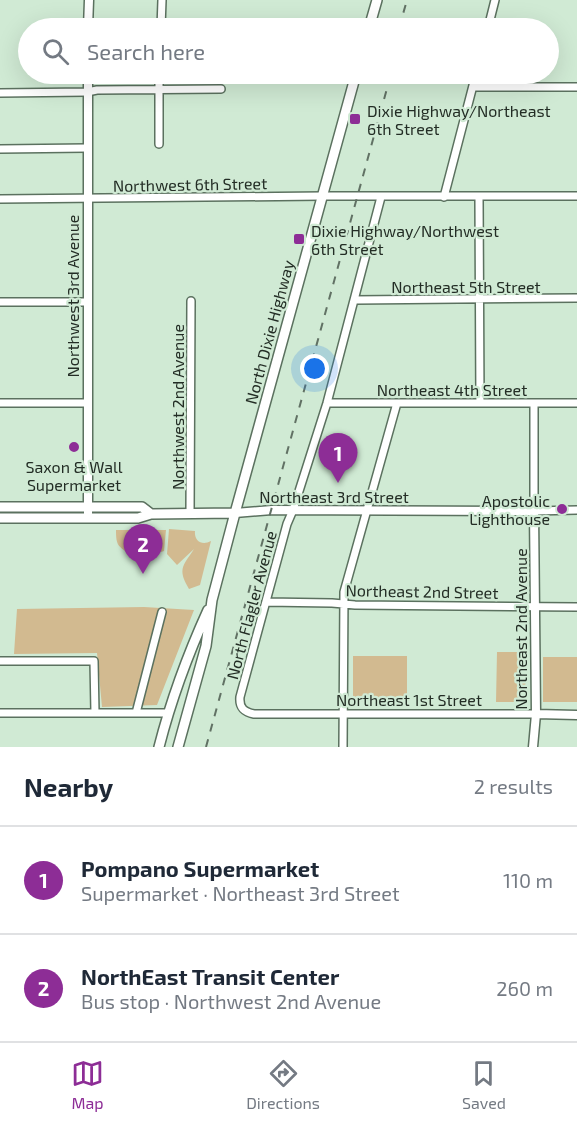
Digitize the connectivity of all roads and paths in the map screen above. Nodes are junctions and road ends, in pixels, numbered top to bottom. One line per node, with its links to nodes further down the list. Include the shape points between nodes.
1 (89, 0): 5 (street)
2 (162, 0): 6 (street)
3 (376, 0): 7 (main road)
4 (495, 0): 8 (street)
5 (88, 18)
6 (161, 18)
7 (372, 18)
8 (490, 18)
9 (87, 84): 17 (street, Northwest 3rd Avenue)
10 (159, 84): 16 (street)
11 (353, 84): 22 (main road, North Dixie Highway)
12 (474, 84): 13 (street)
13 (473, 87): 14 (street); 25 (street)
14 (577, 87)
15 (221, 89): 16 (street)
16 (159, 90): 17 (street); 19 (street)
17 (87, 92): 18 (street); 21 (street, Northwest 3rd Avenue)
18 (0, 93)
19 (159, 144)
20 (0, 148): 21 (street)
21 (87, 148): 28 (street, Northwest 3rd Avenue)
22 (322, 196): 24 (street, Northwest 6th Street); 28 (street, Northwest 6th Street); 49 (main road, North Dixie Highway)
23 (577, 196): 26 (street, Northwest 6th Street)
24 (381, 197): 25 (street, Northwest 6th Street); 31 (street, North Flagler Avenue)
25 (444, 197): 26 (street, Northwest 6th Street)
26 (479, 197): 30 (street)
27 (0, 199): 28 (street, Northwest 6th Street)
28 (87, 199): 34 (street, Northwest 3rd Avenue)
29 (577, 298): 30 (street, Northeast 5th Street)
30 (479, 299): 31 (street, Northeast 5th Street); 39 (street)
31 (355, 300): 37 (street, North Flagler Avenue)
32 (191, 301): 51 (street, Northwest 2nd Avenue)
33 (0, 302): 34 (street)
34 (87, 302): 36 (street, Northwest 3rd Avenue)
35 (0, 403): 36 (street)
36 (87, 403): 44 (street, Northwest 3rd Avenue)
37 (327, 403): 38 (street, Northeast 4th Street); 45 (street, North Flagler Avenue)
38 (397, 403): 39 (street, Northeast 4th Street); 47 (street)
39 (480, 403): 40 (street, Northeast 4th Street)
40 (534, 403): 41 (street, Northeast 4th Street); 48 (street, Northeast 2nd Avenue)
41 (577, 403)
42 (0, 507): 43 (main road)
43 (23, 507): 44 (main road); 53 (main road)
44 (88, 507): 50 (main road, via 142,507); 54 (street, Northwest 3rd Avenue)
45 (293, 510): 47 (street, Northeast 3rd Street); 49 (street, Northeast 3rd Street); 56 (street, North Flagler Avenue)
46 (577, 510): 48 (street, Northeast 3rd Street)
47 (367, 511): 48 (street, Northeast 3rd Street); 57 (street)
48 (534, 511): 58 (street, Northeast 2nd Avenue)
49 (235, 513): 51 (main road); 55 (main road, North Dixie Highway)
50 (151, 514): 51 (main road); 54 (main road, via 138,518)
51 (190, 514)
52 (0, 518): 53 (main road)
53 (23, 518): 54 (main road)
54 (88, 518)
55 (212, 600): 66 (main road, North Dixie Highway); 71 (main road, North Dixie Highway, via 206,646)
56 (266, 602): 57 (street, Northeast 2nd Street); 62 (street, North Flagler Avenue, via 240,697)
57 (343, 604): 58 (street, Northeast 2nd Street); 67 (street)
58 (536, 606): 59 (street, Northeast 2nd Street); 68 (street, Northeast 2nd Avenue)
59 (577, 607)
60 (162, 612): 65 (street)
61 (0, 661): 64 (street, via 94,661)
62 (243, 710): 67 (street, Northeast 1st Street, via 254,714)
63 (0, 713): 64 (street)
64 (95, 713): 65 (street)
65 (136, 713): 66 (street)
66 (168, 713): 70 (main road, North Dixie Highway)
67 (344, 713): 68 (street, Northeast 1st Street); 72 (street)
68 (536, 714): 69 (street, Northeast 1st Street); 73 (street, Northeast 2nd Avenue)
69 (577, 715)
70 (159, 747)
71 (178, 747)
72 (343, 747)
73 (533, 747)

